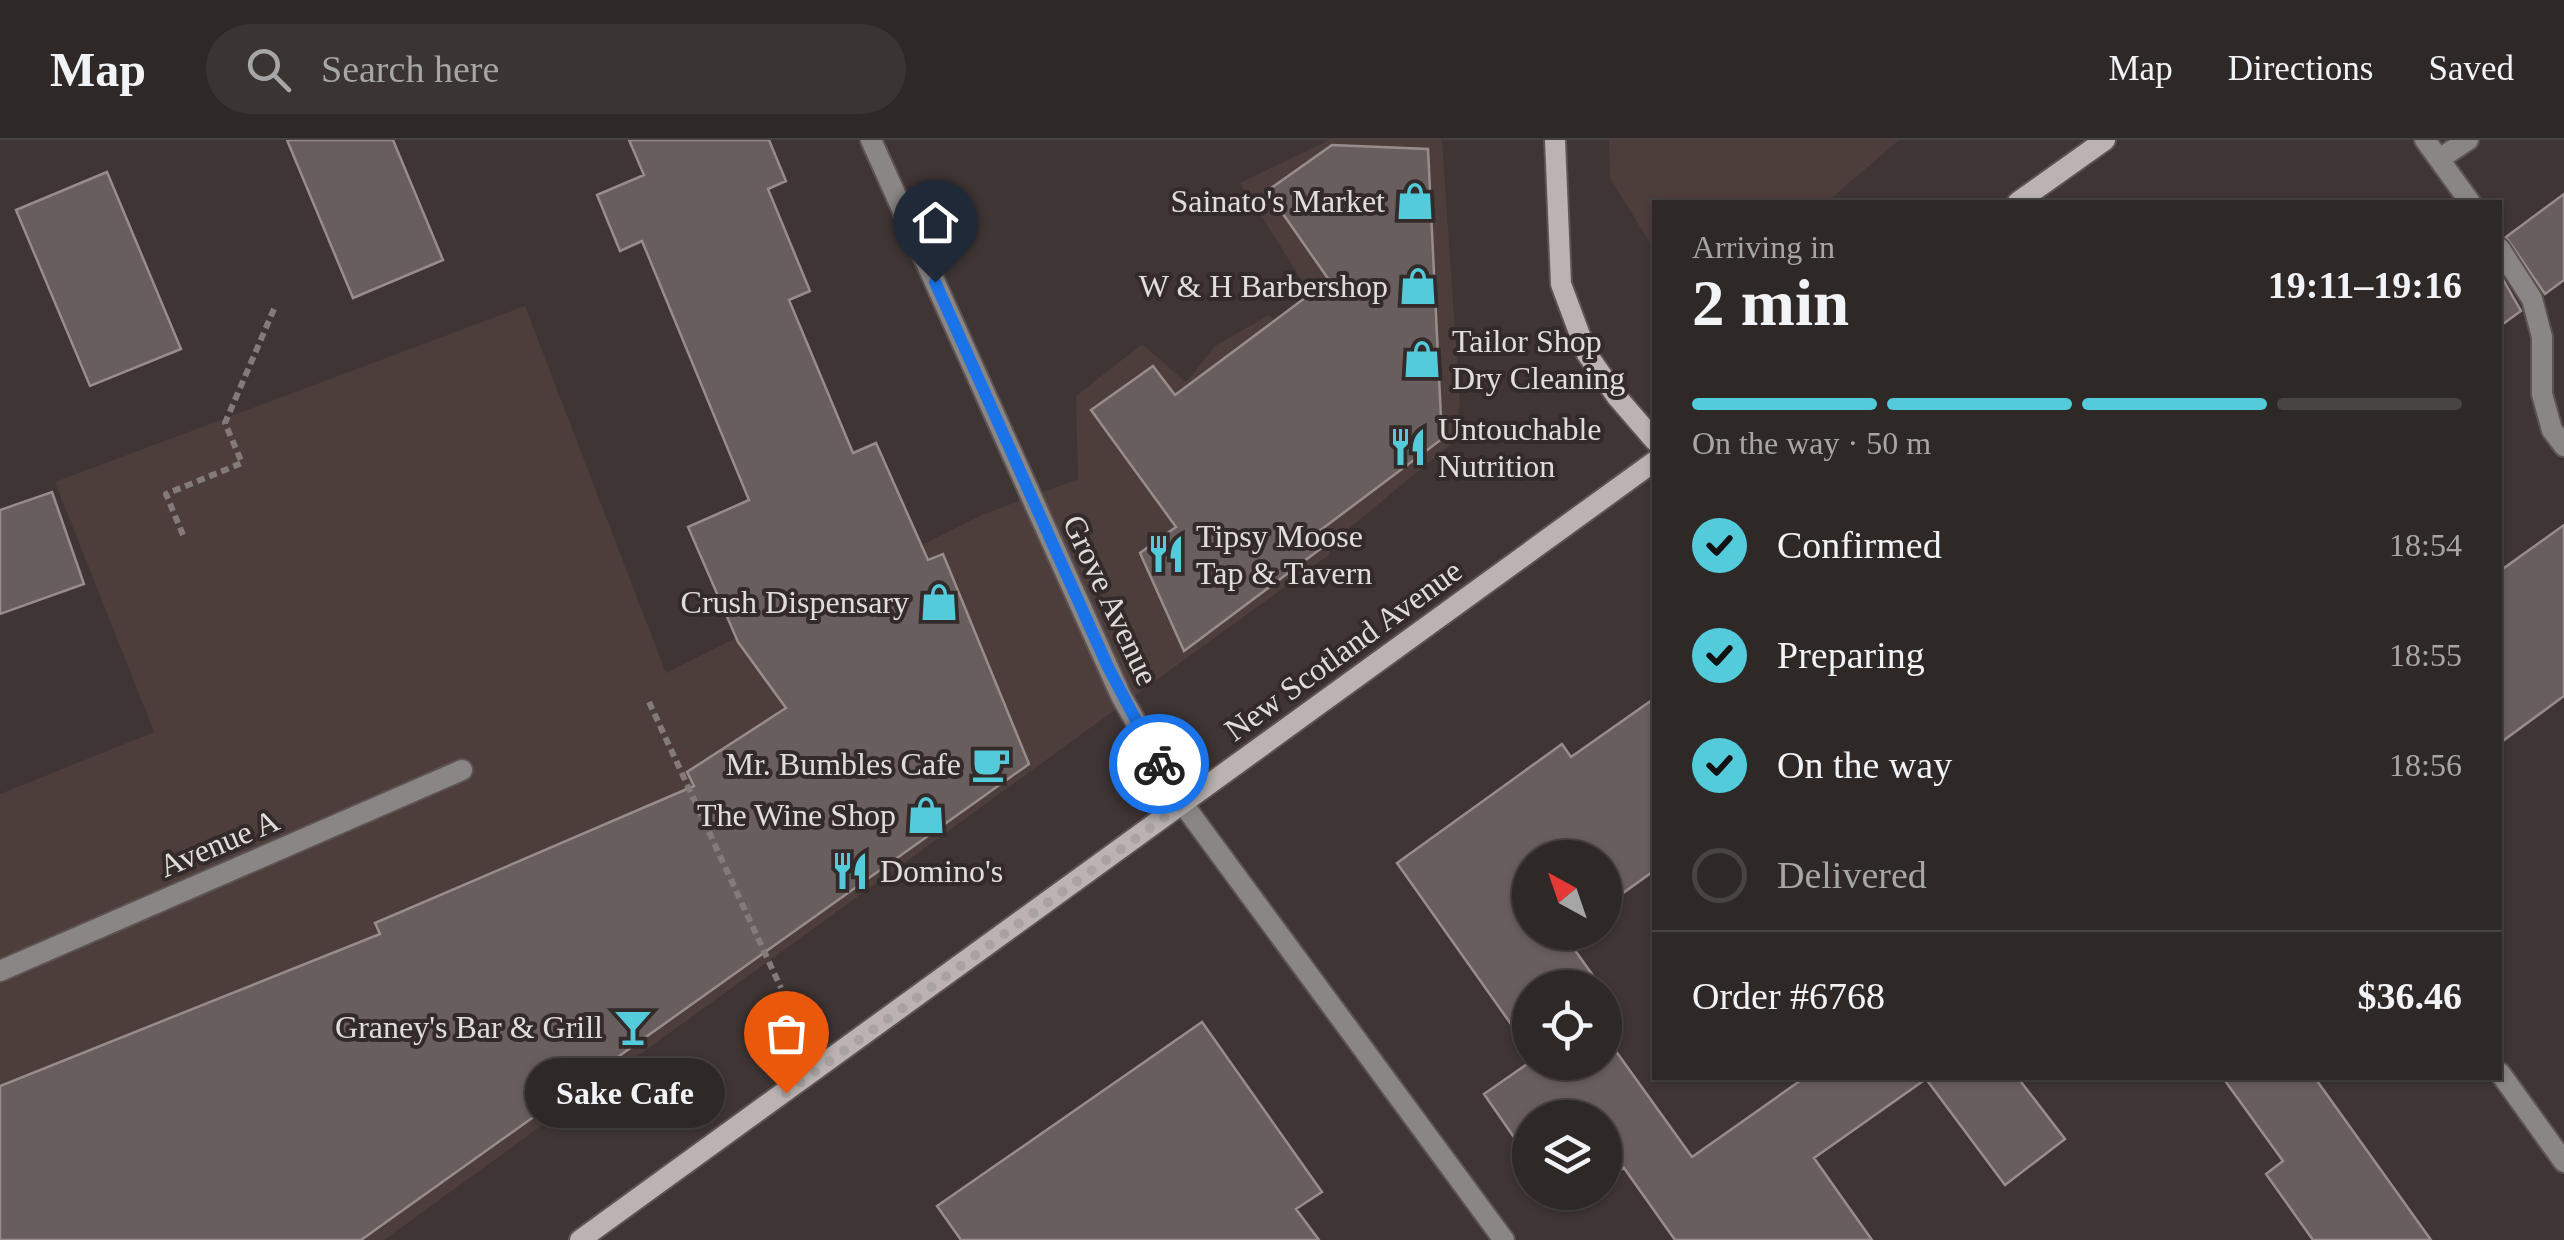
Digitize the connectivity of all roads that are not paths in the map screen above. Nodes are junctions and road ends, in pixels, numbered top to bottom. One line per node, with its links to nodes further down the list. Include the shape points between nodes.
1 (871, 140): 14 (street, Grove Avenue, via 1121,696)
2 (1555, 140): 10 (street, via 1561,284 1586,354)
3 (2105, 140): 7 (street)
4 (2425, 140): 6 (street)
5 (2468, 140): 6 (street)
6 (2439, 160): 8 (street)
7 (2021, 200)
8 (2469, 200)
9 (2502, 252): 11 (street, via 2532,298 2542,336 2542,394)
10 (1652, 437)
11 (2564, 446)
12 (1652, 464): 14 (street, New Scotland Avenue)
13 (462, 770): 15 (street, Avenue A)
14 (1183, 804): 18 (street, New Scotland Avenue); 19 (street, Grove Avenue)
15 (0, 970)
16 (2502, 1076): 17 (street)
17 (2564, 1162)
18 (580, 1240)
19 (1504, 1240)

